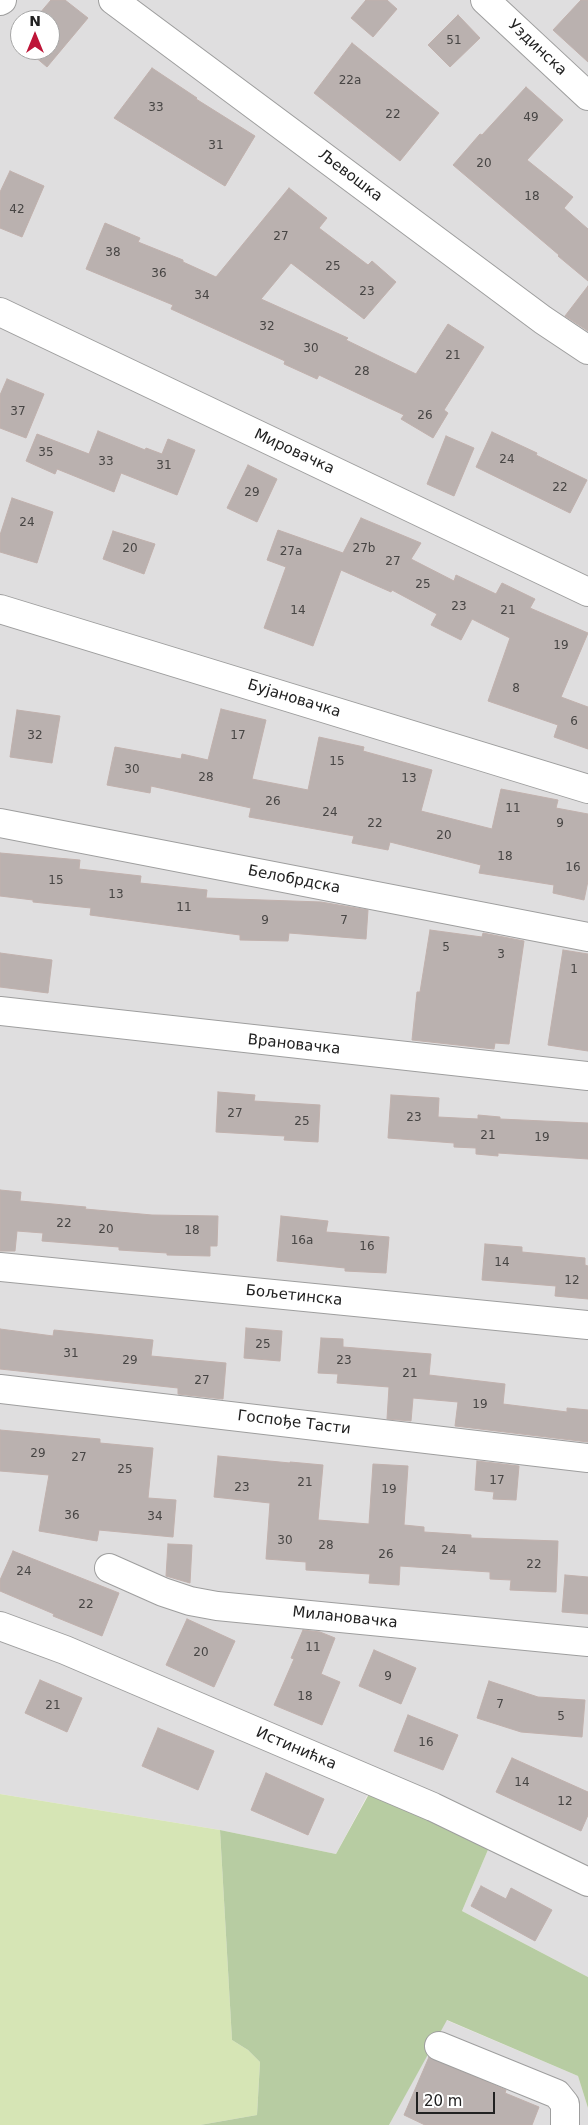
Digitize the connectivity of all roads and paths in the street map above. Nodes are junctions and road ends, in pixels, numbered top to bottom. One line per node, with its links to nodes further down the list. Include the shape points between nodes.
1 (113, 0): 5 (street, Љевошка, via 543,320)
2 (485, 0): 3 (street, Уздинска)
3 (588, 96)
4 (0, 312): 6 (street, Мировачка)
5 (588, 350)
6 (588, 592)
7 (0, 609): 8 (street, Бујановачка)
8 (588, 789)
9 (0, 823): 10 (street, Белобрдска)
10 (588, 937)
11 (0, 1011): 12 (street, Врановачка)
12 (588, 1076)
13 (0, 1267): 14 (street, Бољетинска)
14 (588, 1326)
15 (0, 1389): 16 (street, Госпође Тасти)
16 (588, 1458)
17 (109, 1568): 19 (street, Милановачка, via 172,1595 217,1606)
18 (0, 1626): 20 (street, Истинићка, via 65,1650 433,1807)
19 (588, 1642)
20 (588, 1882)
21 (439, 2046): 22 (street, via 557,2094 565,2104)
22 (565, 2125)

